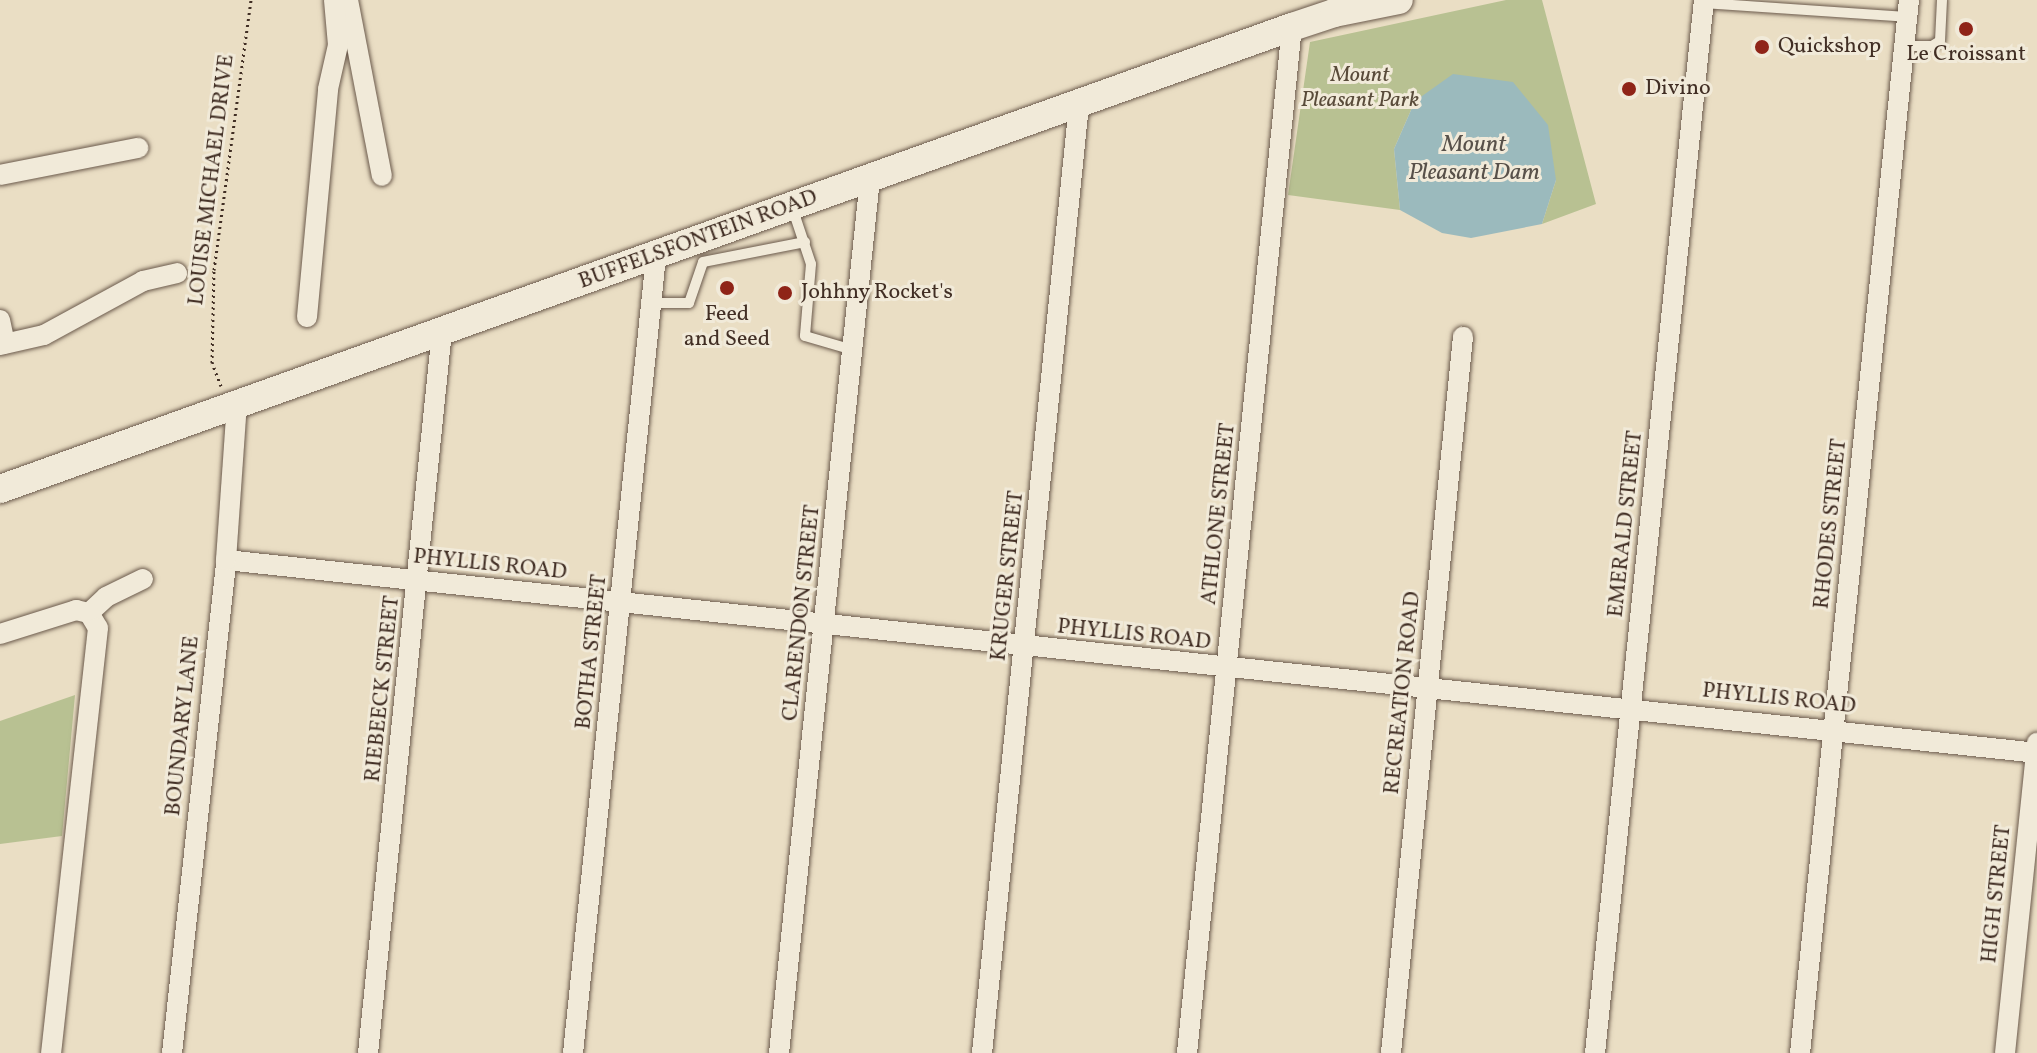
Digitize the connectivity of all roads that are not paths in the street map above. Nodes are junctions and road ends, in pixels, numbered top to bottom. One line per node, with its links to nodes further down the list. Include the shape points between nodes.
1 (334, 0): 20 (street, via 338,45 328,89)
2 (348, 0): 13 (street)
3 (1399, 0): 8 (main road, BUFFELSFONTEIN ROAD)
4 (1942, 0): 9 (lane, via 1940,41)
5 (1704, 2): 6 (lane); 38 (street, EMERALD STREET)
6 (1794, 5): 7 (lane)
7 (1908, 9): 9 (street, RHODES STREET)
8 (1292, 27): 10 (main road, BUFFELSFONTEIN ROAD); 36 (street, ATHLONE STREET)
9 (1904, 46): 39 (street, RHODES STREET)
10 (1079, 104): 14 (main road, BUFFELSFONTEIN ROAD); 35 (street, KRUGER STREET)
11 (138, 148): 12 (street)
12 (0, 175)
13 (382, 176)
14 (870, 178): 15 (main road, BUFFELSFONTEIN ROAD); 25 (street, CLARENDON STREET)
15 (791, 207): 16 (lane); 17 (main road, BUFFELSFONTEIN ROAD)
16 (805, 242): 19 (lane, via 703,262 689,303); 25 (lane, via 811,264 805,336)
17 (656, 257): 19 (street, BOTHA STREET); 22 (main road, BUFFELSFONTEIN ROAD)
18 (177, 273): 24 (street, via 143,281 44,335)
19 (652, 303): 31 (street, BOTHA STREET)
20 (307, 317)
21 (0, 320): 24 (street)
22 (442, 331): 26 (main road, BUFFELSFONTEIN ROAD); 30 (street, RIEBEECK STREET)
23 (1463, 337): 37 (street, RECREATION ROAD)
24 (3, 344)
25 (853, 350): 33 (street, CLARENDON STREET)
26 (237, 403): 27 (main road, BUFFELSFONTEIN ROAD); 28 (street, BOUNDARY LANE)
27 (0, 489)
28 (226, 560): 30 (street, PHYLLIS ROAD); 42 (street, BOUNDARY LANE)
29 (143, 579): 32 (street, via 106,597)
30 (419, 582): 31 (street, PHYLLIS ROAD); 43 (street, RIEBEECK STREET)
31 (621, 604): 33 (street, PHYLLIS ROAD); 44 (street, BOTHA STREET)
32 (89, 613): 34 (street, via 64,611); 41 (street, via 98,628 97,652)
33 (825, 625): 35 (street, PHYLLIS ROAD); 45 (street, CLARENDON STREET)
34 (0, 634)
35 (1025, 647): 36 (street, PHYLLIS ROAD); 46 (street, KRUGER STREET)
36 (1227, 669): 37 (street, PHYLLIS ROAD); 47 (street, ATHLONE STREET)
37 (1428, 687): 38 (street, PHYLLIS ROAD); 48 (street, RECREATION ROAD)
38 (1631, 708): 39 (street, PHYLLIS ROAD); 49 (street, EMERALD STREET)
39 (1834, 729): 40 (street, PHYLLIS ROAD); 50 (street, RHODES STREET)
40 (2037, 749): 51 (street, HIGH STREET)
41 (51, 1053)
42 (172, 1053)
43 (368, 1053)
44 (573, 1053)
45 (779, 1053)
46 (982, 1053)
47 (1187, 1053)
48 (1391, 1053)
49 (1595, 1053)
50 (1800, 1053)
51 (2005, 1053)

